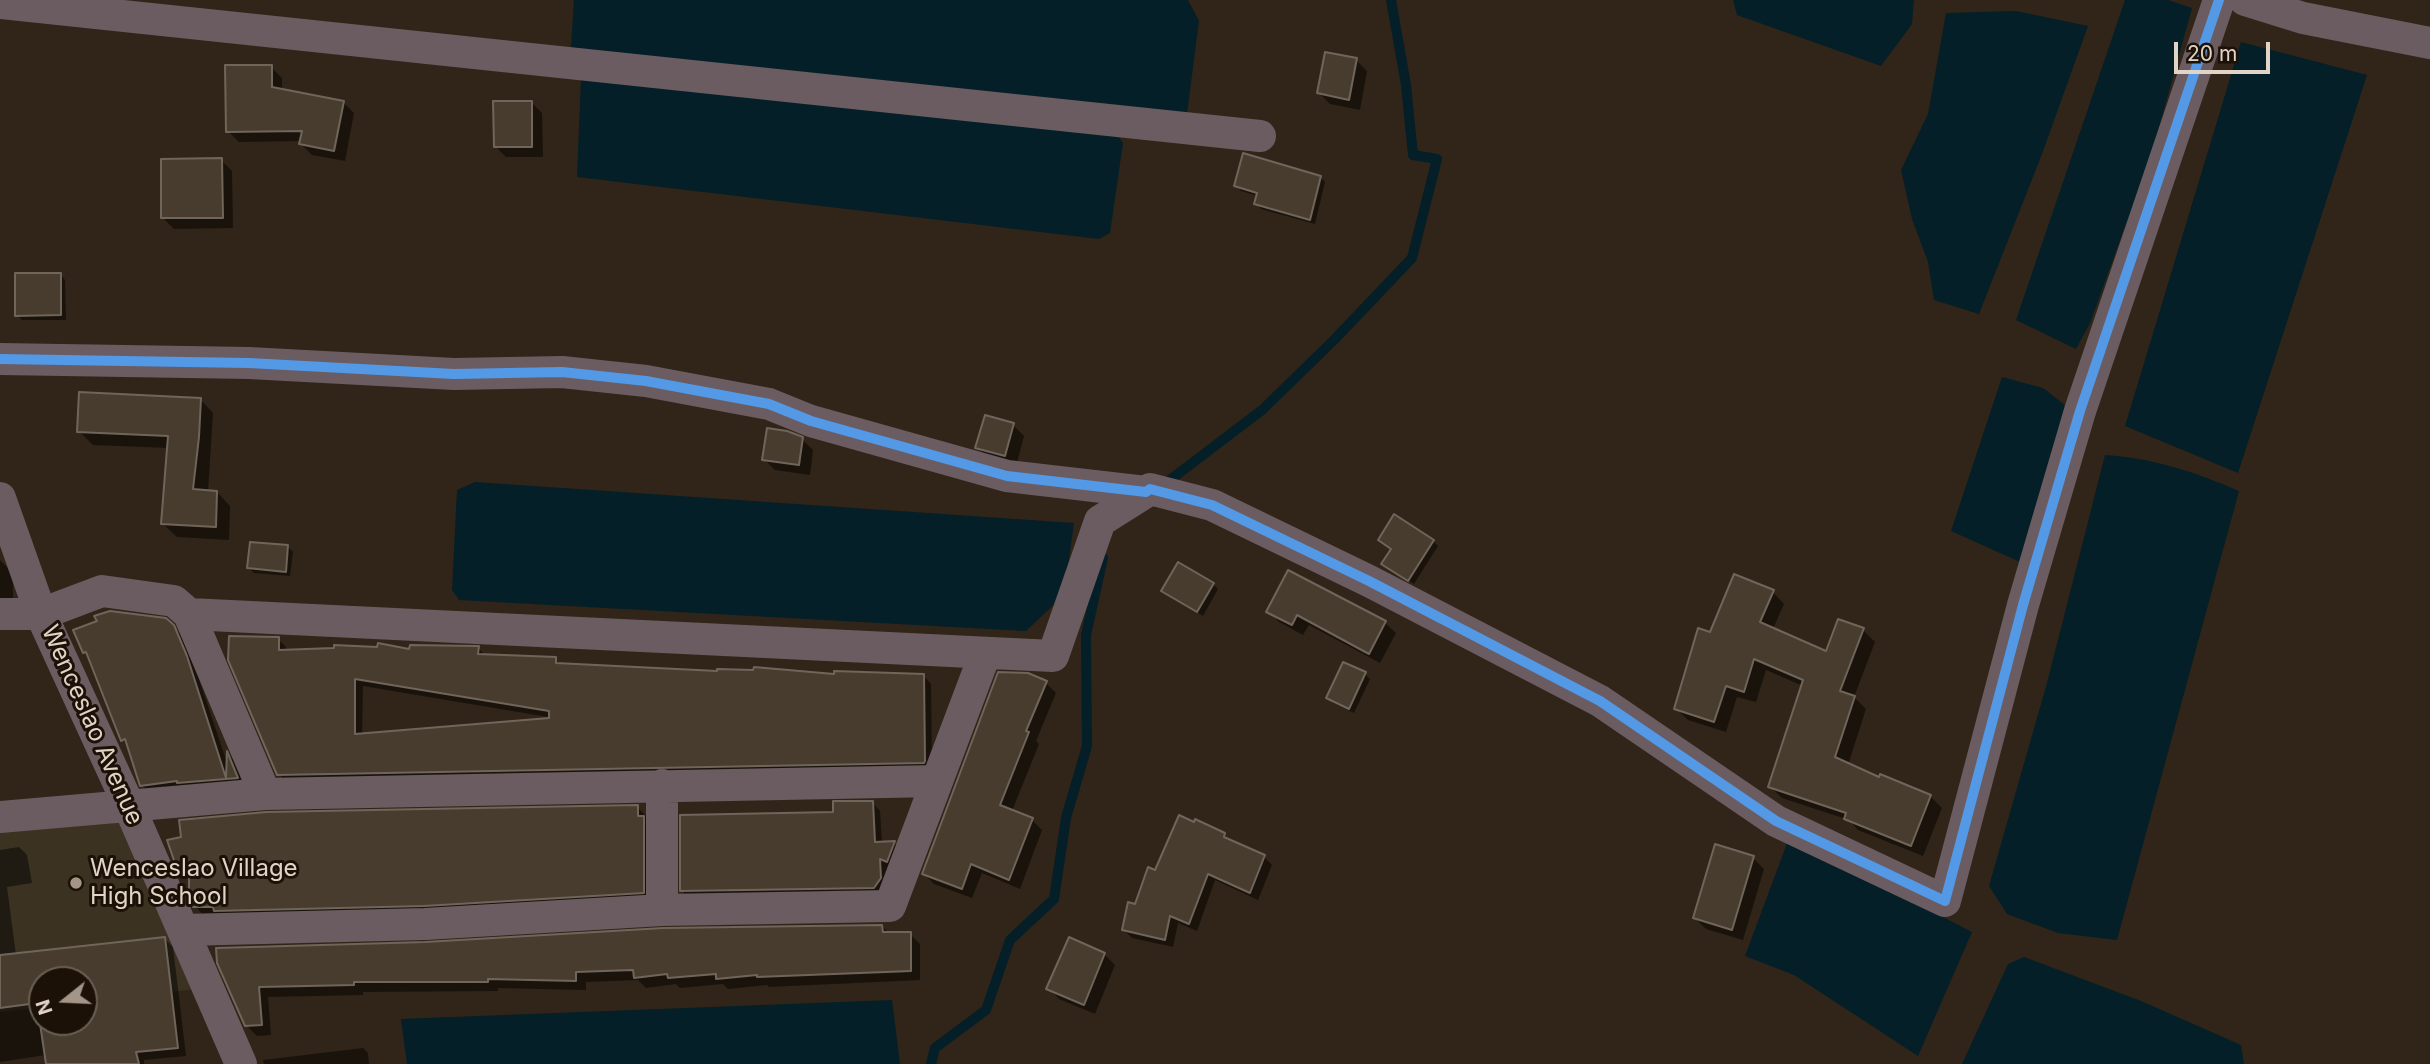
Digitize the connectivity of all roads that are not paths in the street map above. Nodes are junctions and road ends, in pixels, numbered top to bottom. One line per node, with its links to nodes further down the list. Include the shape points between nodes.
1 (2219, 0): 7 (street, via 2080,411 1945,901 1776,821 1600,701 1369,580 1212,505 1150,489)
2 (2245, 0): 4 (street, via 2303,18)
3 (0, 3): 5 (street)
4 (2430, 43)
5 (1260, 136)
6 (0, 359): 7 (street, via 250,363 454,374 562,372 646,381 769,404 811,421 1007,476)
7 (1146, 492): 12 (street, via 1100,521 1053,656)
8 (0, 498): 10 (street, Wenceslao Avenue)
9 (0, 614): 10 (street)
10 (41, 614): 11 (street, via 102,591 174,601); 16 (street, Wenceslao Avenue)
11 (189, 614): 12 (street); 15 (street)
12 (985, 654): 13 (street)
13 (937, 781): 14 (street); 18 (street, via 890,906)
14 (662, 785): 15 (street); 18 (street)
15 (265, 794): 16 (street)
16 (129, 806): 17 (street); 19 (street, Wenceslao Avenue)
17 (0, 817)
18 (662, 910): 19 (street, via 425,924)
19 (183, 930): 20 (street, Wenceslao Avenue)
20 (242, 1064)

